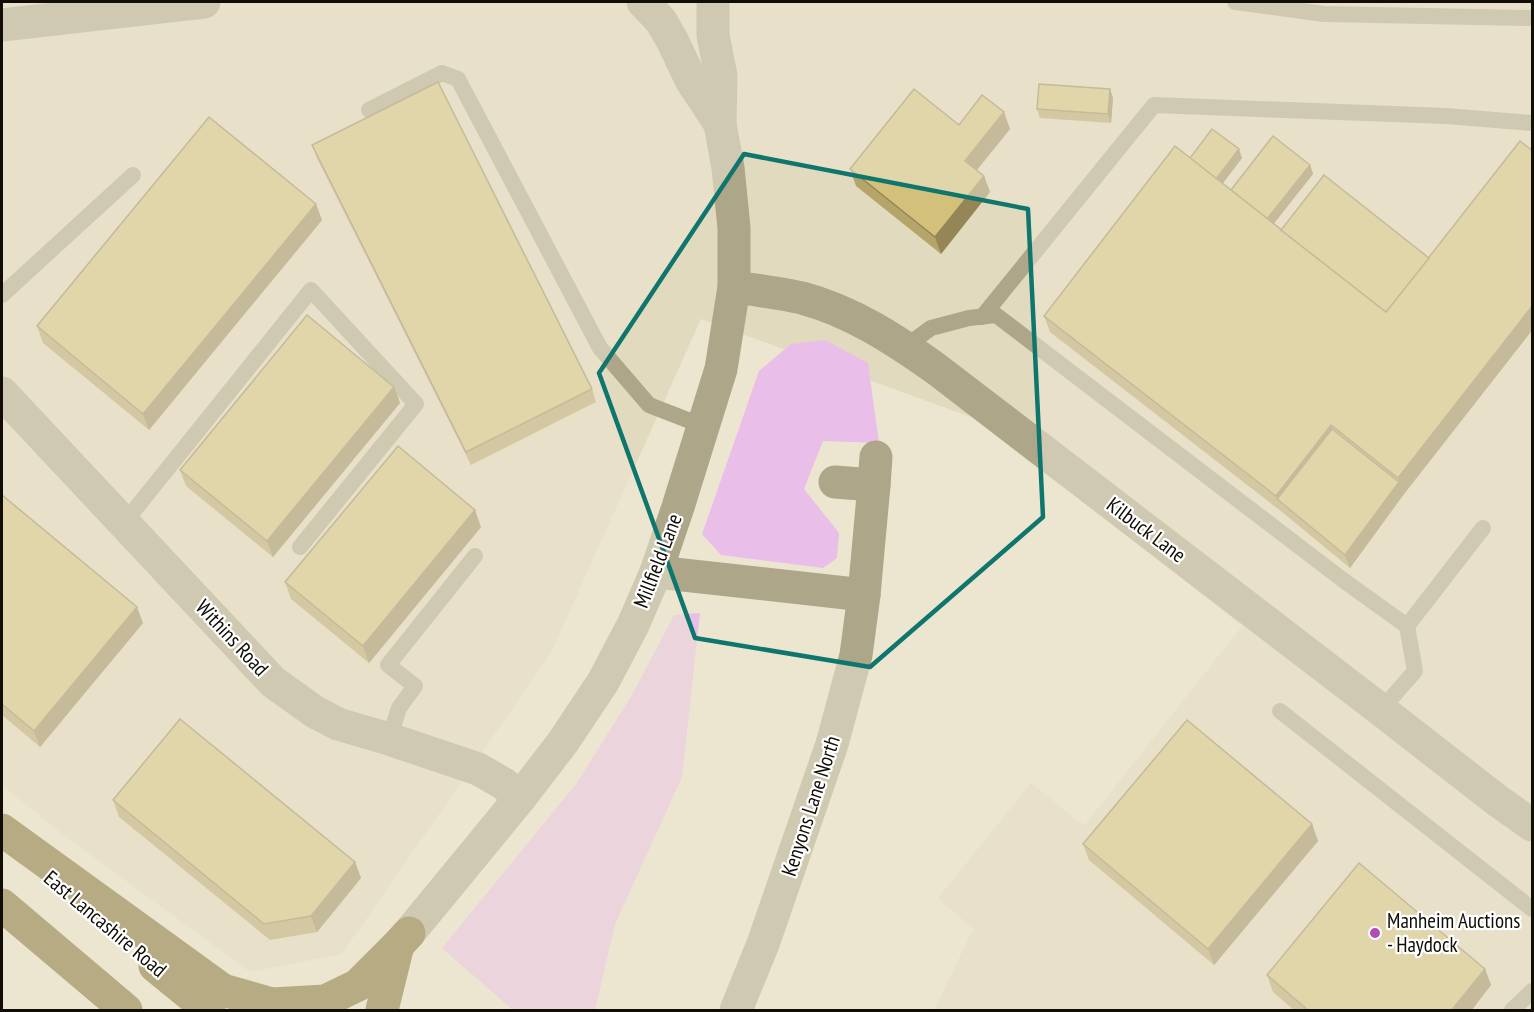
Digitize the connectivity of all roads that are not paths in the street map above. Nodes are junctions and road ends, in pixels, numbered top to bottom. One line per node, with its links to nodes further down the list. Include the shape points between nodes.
1 (204, 2): 6 (street)
2 (644, 2): 9 (street, Millfield Lane, via 661,21 691,80)
3 (713, 2): 9 (street, Millfield Lane, via 713,35 721,76)
4 (1235, 2): 5 (lane, via 1324,14)
5 (1533, 18)
6 (2, 25)
7 (369, 110): 16 (lane, via 442,73 458,79 600,348 649,405)
8 (1533, 123): 13 (lane, via 1154,105)
9 (720, 124): 11 (street, Millfield Lane, via 734,228)
10 (133, 175): 12 (lane)
11 (734, 287): 14 (street, Kilbuck Lane, via 803,298 830,307); 16 (street, Millfield Lane, via 721,369)
12 (2, 295)
13 (982, 317): 14 (lane, via 931,328); 24 (lane, via 996,315)
14 (905, 347): 25 (street, Kilbuck Lane)
15 (2, 393): 18 (street, Withins Road)
16 (704, 426): 22 (street, Millfield Lane)
17 (835, 482): 23 (street, Kenyons Lane North, via 875,471)
18 (124, 523): 20 (lane, via 311,290 416,404); 27 (street, Withins Road, via 273,682 338,724)
19 (1483, 528): 24 (lane)
20 (300, 547)
21 (475, 556): 27 (lane, via 388,665 415,686 399,708)
22 (656, 572): 23 (street); 28 (street, Millfield Lane, via 603,682)
23 (864, 595): 39 (street, Kenyons Lane North, via 856,655 832,744 764,944)
24 (1407, 626): 25 (lane, via 1414,671)
25 (1381, 710): 29 (street, Kilbuck Lane)
26 (1280, 711): 33 (lane)
27 (389, 738): 28 (street, Withins Road, via 478,769)
28 (520, 798): 34 (street, Millfield Lane)
29 (1533, 825)
30 (2, 830): 34 (highway, via 223,990 272,1004 324,1001 358,985)
31 (2, 838): 37 (highway, East Lancashire Road)
32 (2, 905): 36 (highway)
33 (1533, 909)
34 (403, 939): 38 (highway)
35 (1533, 991): 40 (lane)
36 (126, 1011)
37 (209, 1011)
38 (382, 1011)
39 (736, 1011)
40 (1512, 1011)

